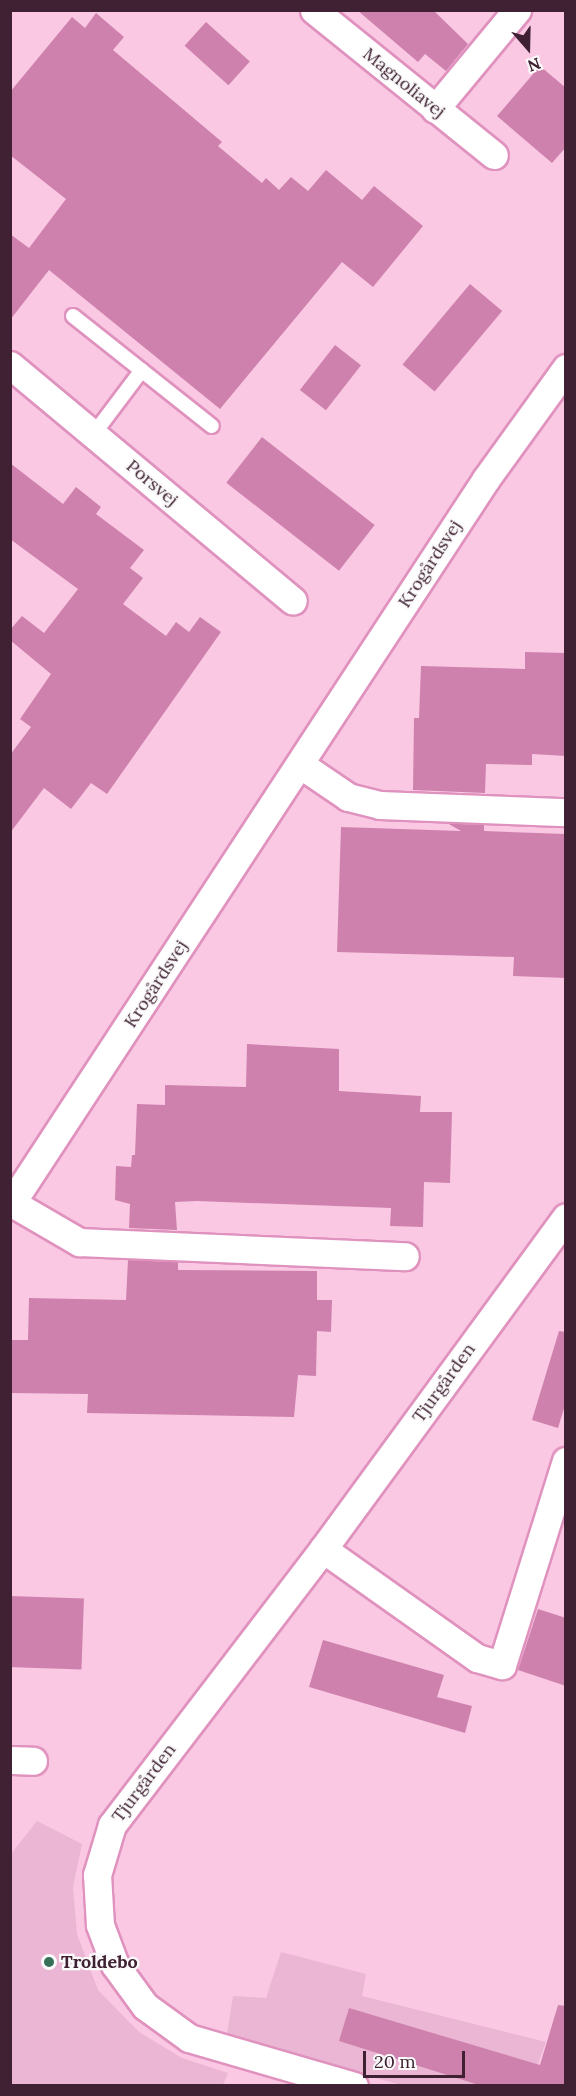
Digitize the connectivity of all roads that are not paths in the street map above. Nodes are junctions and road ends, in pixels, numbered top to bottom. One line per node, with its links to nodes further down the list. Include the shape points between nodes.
1 (314, 10): 3 (street, Magnoliavej)
2 (517, 10): 3 (street)
3 (435, 109): 4 (street, Magnoliavej)
4 (494, 155)
5 (73, 316): 8 (lane)
6 (10, 365): 10 (street, Porsvej)
7 (566, 368): 12 (street, Krogårdsvej, via 486,479)
8 (142, 370): 9 (lane); 10 (lane)
9 (212, 426)
10 (93, 435): 11 (street, Porsvej)
11 (293, 601)
12 (301, 765): 13 (street, via 348,796 380,806); 14 (street, Krogårdsvej)
13 (566, 812)
14 (11, 1204): 16 (street, Krogårdsvej, via 79,1242)
15 (566, 1217): 18 (street, Tjurgården)
16 (405, 1256)
17 (566, 1461): 18 (street, via 502,1665 477,1658)
18 (323, 1549): 19 (street, Tjurgården, via 112,1825 97,1875 99,1915 115,1965 145,2006 189,2038)
19 (354, 2085)

